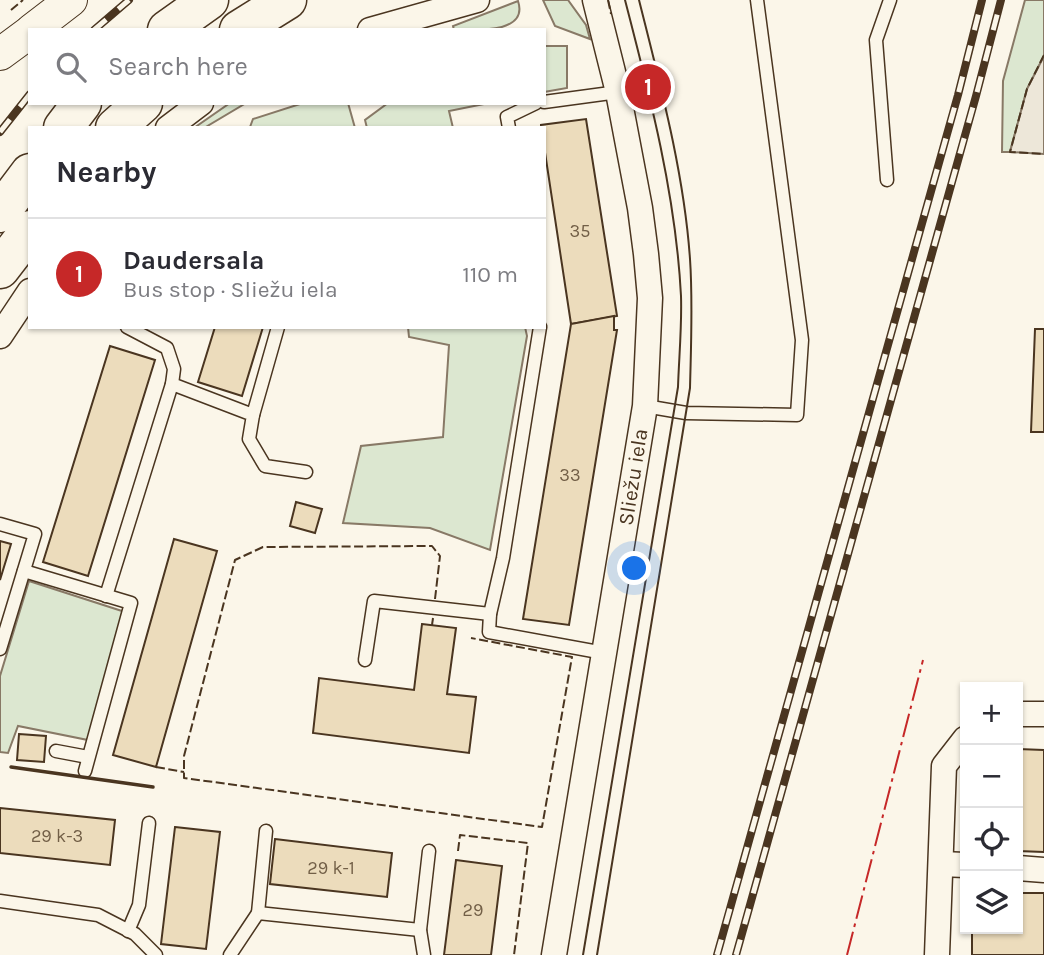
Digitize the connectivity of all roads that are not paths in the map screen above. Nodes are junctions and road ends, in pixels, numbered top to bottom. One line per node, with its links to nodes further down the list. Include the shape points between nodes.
1 (71, 0): 8 (street)
2 (209, 0): 9 (main road)
3 (287, 0): 10 (main road)
4 (477, 0): 11 (street)
5 (595, 0): 14 (street, Sliežu iela)
6 (757, 0): 35 (lane, via 802,340 797,415 686,412)
7 (890, 0): 25 (lane, via 876,40)
8 (35, 28)
9 (170, 28)
10 (242, 28)
11 (377, 28)
12 (28, 33): 13 (street)
13 (0, 54)
14 (618, 92): 15 (lane); 35 (street, Sliežu iela, via 640,208 650,298)
15 (546, 102)
16 (81, 105): 20 (main road)
17 (141, 105): 21 (main road)
18 (198, 105): 22 (street)
19 (532, 105): 23 (lane, via 507,117)
20 (65, 126)
21 (117, 126)
22 (171, 126)
23 (509, 126)
24 (28, 176): 26 (main road)
25 (887, 180)
26 (0, 213)
27 (28, 233): 28 (main road)
28 (0, 269)
29 (28, 294): 33 (street)
30 (131, 329): 34 (lane, via 167,348 174,369)
31 (277, 329): 36 (lane)
32 (541, 329): 41 (lane)
33 (0, 336)
34 (172, 384): 36 (lane); 40 (lane)
35 (645, 405): 43 (street, Sliežu iela)
36 (253, 415): 37 (lane, via 249,439 265,466)
37 (306, 472)
38 (0, 524): 39 (lane, via 35,534)
39 (24, 571): 40 (lane); 42 (lane)
40 (106, 596): 49 (lane, via 131,603)
41 (490, 614): 43 (lane, via 489,632); 44 (lane, via 374,600)
42 (0, 649)
43 (604, 653): 64 (street, Sliežu iela)
44 (365, 660)
45 (1023, 714): 46 (street)
46 (1044, 714)
47 (960, 745): 54 (street, via 944,766)
48 (56, 751): 49 (lane)
49 (89, 757): 50 (lane)
50 (85, 771)
51 (149, 823): 59 (lane, via 139,905)
52 (265, 831): 58 (lane)
53 (429, 852): 60 (lane)
54 (953, 865): 65 (street)
55 (1023, 868): 56 (street)
56 (1044, 870)
57 (0, 901): 59 (lane, via 98,915)
58 (258, 913): 60 (lane); 62 (lane)
59 (128, 930): 61 (lane)
60 (421, 930): 63 (lane)
61 (156, 955)
62 (230, 955)
63 (424, 955)
64 (554, 955)
65 (937, 955)

